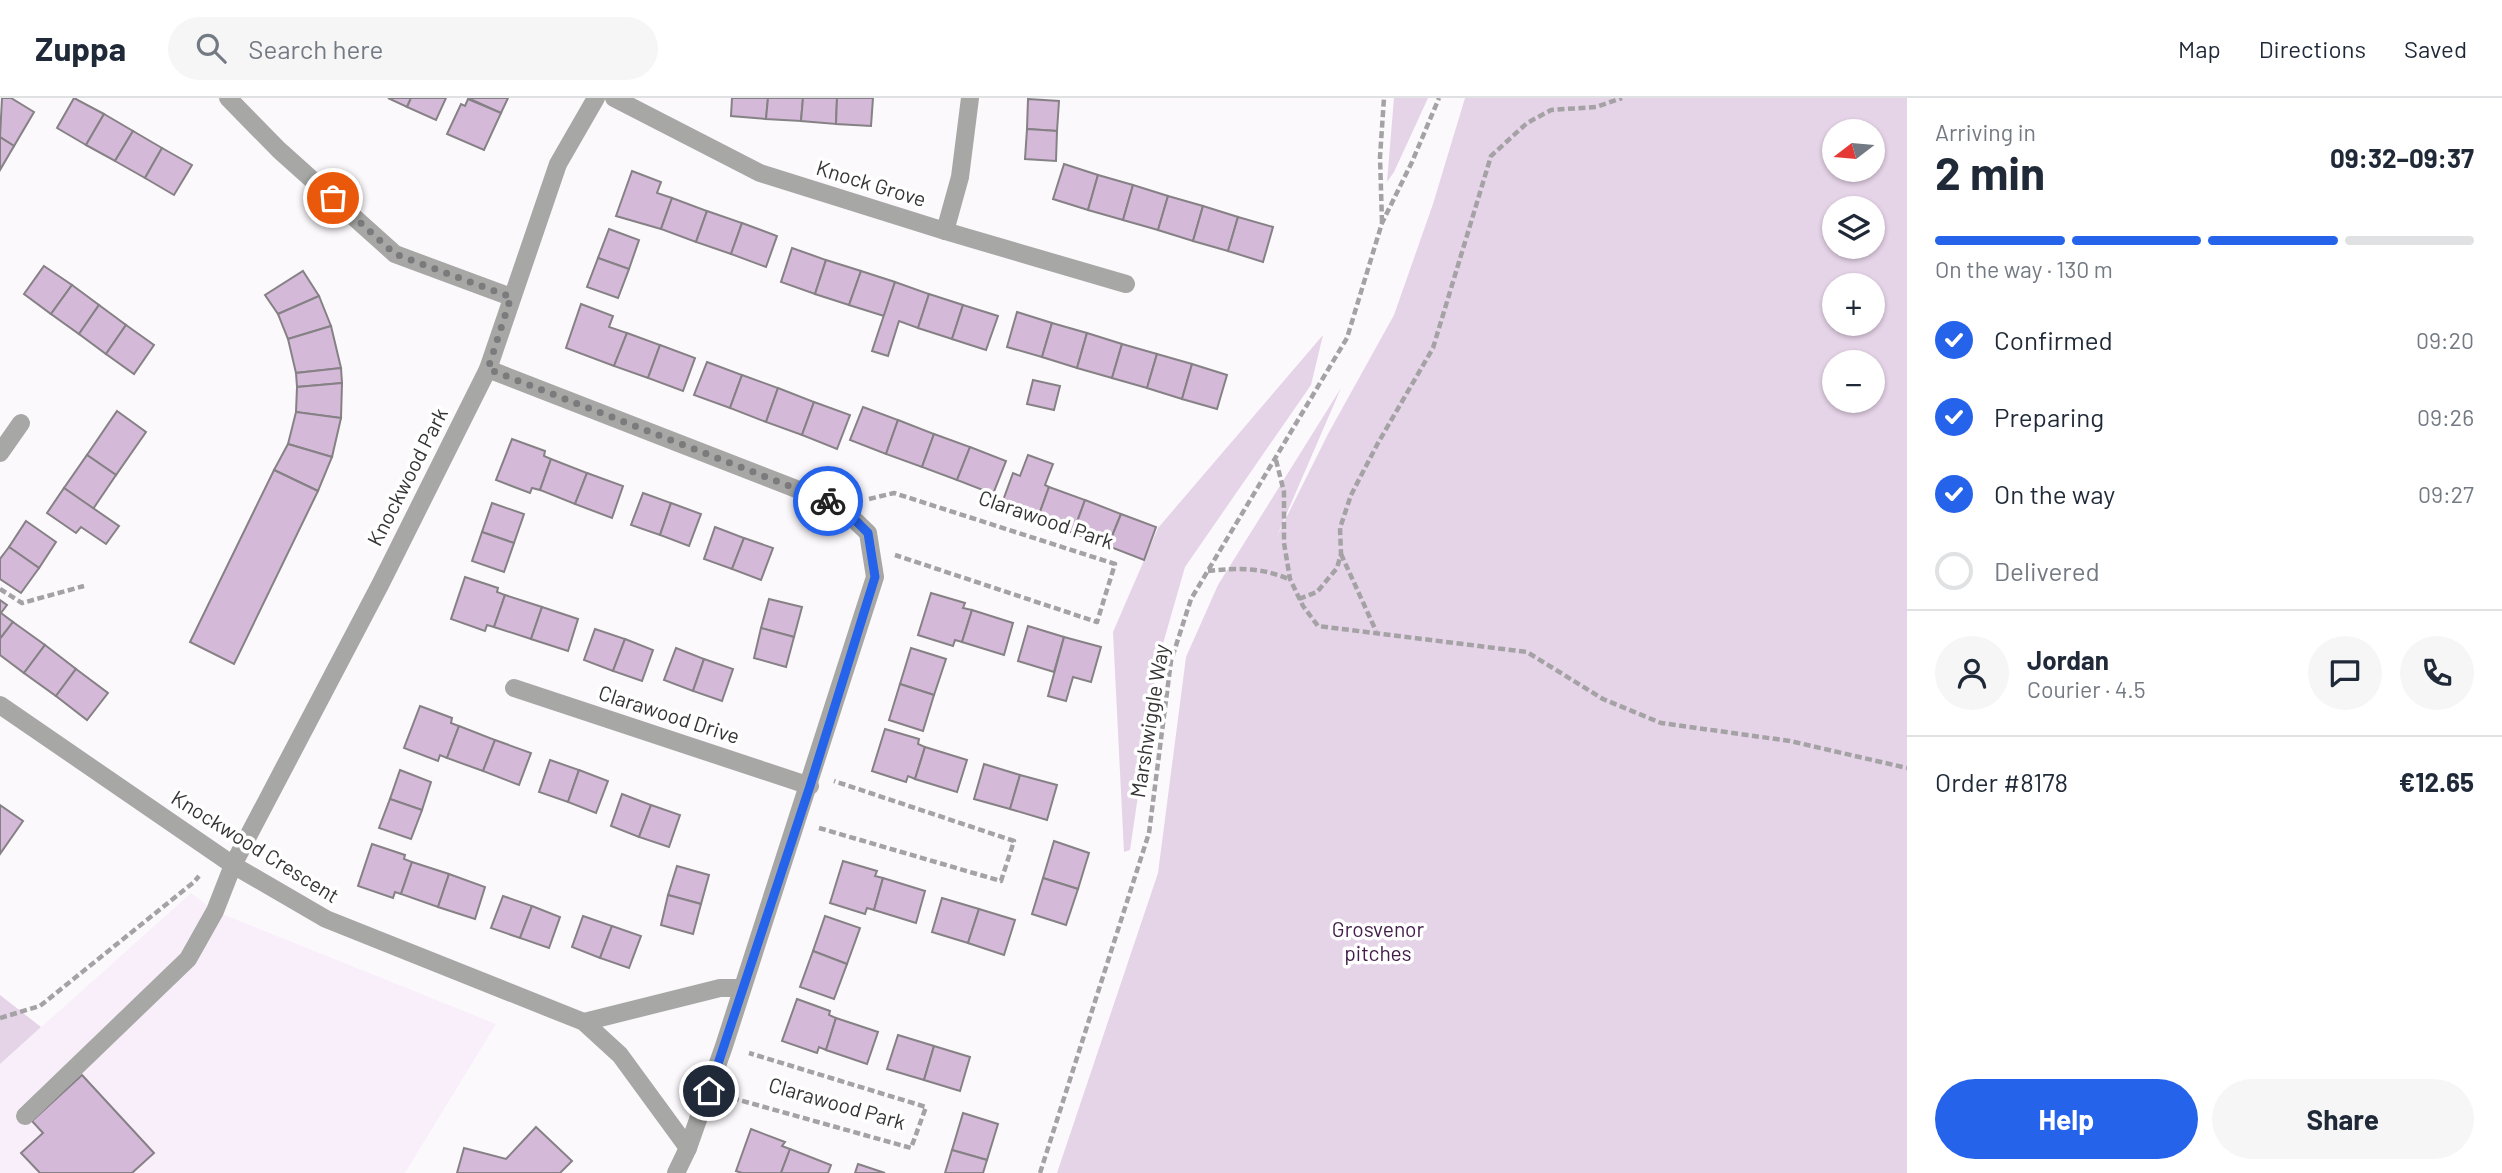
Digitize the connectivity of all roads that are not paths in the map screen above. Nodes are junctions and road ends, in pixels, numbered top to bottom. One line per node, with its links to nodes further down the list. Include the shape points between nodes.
1 (228, 98): 7 (street, via 395,254)
2 (596, 98): 7 (street, Knockwood Park, via 558,164)
3 (614, 98): 5 (street, Knock Grove, via 760,173)
4 (970, 98): 5 (street, via 960,177)
5 (945, 231): 6 (street, Knock Grove)
6 (1126, 284)
7 (511, 297): 8 (street, Knockwood Park)
8 (488, 369): 13 (street, via 841,506 868,533 875,577); 14 (street, Knockwood Park)
9 (21, 423): 10 (street)
10 (0, 453)
11 (514, 688): 13 (street, Clarawood Drive)
12 (0, 705): 14 (street, Knockwood Crescent)
13 (812, 780): 15 (street)
14 (233, 865): 16 (street, Knockwood Crescent, via 326,919); 17 (street, Knockwood Park, via 215,911 188,959)
15 (742, 988): 16 (street, via 720,988); 18 (street)
16 (584, 1023): 18 (street, Knockwood Crescent, via 620,1055)
17 (25, 1116)
18 (688, 1148): 19 (street)
19 (676, 1173)

